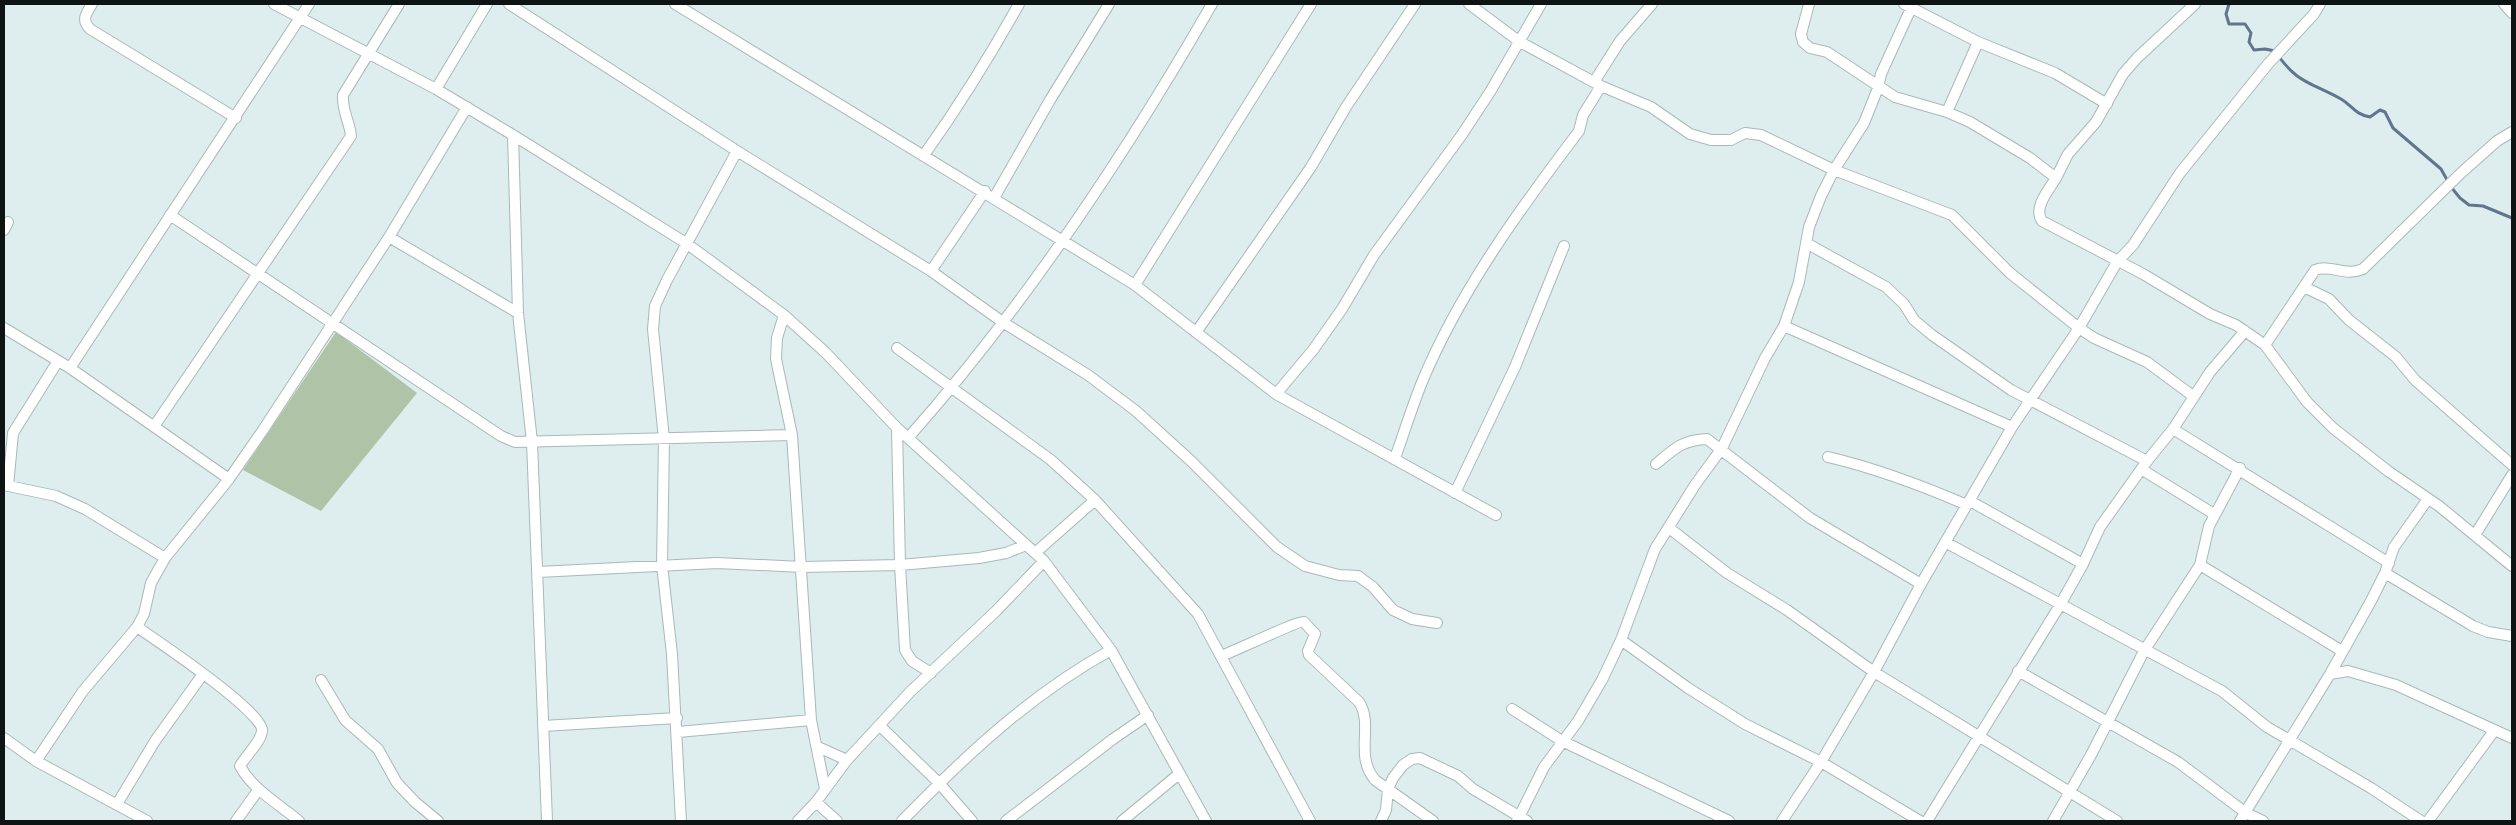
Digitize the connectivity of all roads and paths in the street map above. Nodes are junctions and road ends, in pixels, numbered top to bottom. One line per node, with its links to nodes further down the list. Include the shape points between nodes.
1 (92, 4): 32 (street, via 84,17 90,30)
2 (274, 4): 22 (street)
3 (309, 4): 22 (street)
4 (399, 4): 25 (street)
5 (487, 4): 28 (street)
6 (509, 4): 35 (street)
7 (675, 4): 36 (street)
8 (1019, 4): 36 (street, via 952,116)
9 (1110, 4): 39 (street)
10 (1212, 4): 42 (street)
11 (1311, 4): 49 (street)
12 (1415, 4): 58 (street, via 1346,107 1311,167)
13 (1469, 4): 23 (street)
14 (1541, 4): 23 (street)
15 (1652, 4): 26 (street, via 1620,41)
16 (1809, 4): 27 (street, via 1801,34 1803,42 1810,48 1827,52)
17 (2195, 4): 29 (street, via 2137,58 2123,74)
18 (2320, 4): 46 (street, via 2180,173 2133,245)
19 (2504, 4): 21 (street)
20 (1908, 5): 24 (street); 27 (street)
21 (2512, 13)
22 (301, 18): 25 (street); 32 (street)
23 (1520, 42): 26 (street); 65 (street, via 1461,136 1374,255 1336,317)
24 (1978, 42): 29 (street, via 2056,73); 31 (street)
25 (369, 52): 28 (street); 48 (street, via 343,95 342,109 349,122 351,136)
26 (1598, 84): 37 (street, via 1651,107 1690,134 1711,140 1731,140 1745,133 1761,135); 79 (street, via 1579,131 1511,223 1449,326 1422,382)
27 (1878, 88): 31 (street, via 1914,104); 37 (street, via 1864,123)
28 (436, 89): 30 (street)
29 (2107, 104): 38 (street, via 2068,154)
30 (467, 107): 34 (street); 41 (street)
31 (1948, 112): 38 (street, via 2030,158)
32 (236, 118): 40 (street)
33 (2512, 132): 50 (street, via 2461,173 2363,269 2353,274 2323,267 2315,270)
34 (513, 135): 43 (street); 51 (street)
35 (737, 151): 43 (street); 47 (street)
36 (924, 155): 39 (street)
37 (1834, 170): 44 (street, via 1809,227); 57 (street, via 1952,215 2010,273)
38 (2056, 178): 46 (street, via 2038,209 2042,221)
39 (990, 195): 42 (street); 47 (street)
40 (170, 215): 48 (street); 63 (street)
41 (389, 237): 51 (street); 54 (street)
42 (1063, 239): 49 (street); 53 (street)
43 (686, 243): 52 (street); 74 (street, via 655,306 653,329)
44 (1806, 243): 55 (street, via 1806,256); 67 (street, via 1886,287 1904,304 1914,320 1932,335 2012,390)
45 (1564, 246): 88 (street, via 1515,367)
46 (2117, 262): 57 (street); 59 (street)
47 (931, 271): 53 (street)
48 (258, 274): 54 (street); 68 (street)
49 (1135, 285): 58 (street)
50 (2304, 287): 60 (street); 83 (street, via 2329,299)
51 (518, 314): 75 (street)
52 (784, 315): 70 (street, via 826,353); 72 (street, via 777,338 776,359)
53 (1004, 323): 64 (street); 111 (street, via 1088,375 1136,411 1277,547 1305,566 1339,576 1358,576 1374,587 1393,610 1412,619)
54 (332, 324): 75 (street, via 501,436 515,442); 86 (street)
55 (1784, 326): 69 (street); 76 (street)
56 (4, 328): 62 (street)
57 (2078, 328): 66 (street, via 2147,362); 67 (street)
58 (1197, 331): 65 (street)
59 (2245, 331): 60 (street); 66 (street)
60 (2265, 345): 89 (street, via 2307,402 2333,428)
61 (897, 348): 64 (street)
62 (58, 361): 63 (street); 77 (street, via 18,422)
63 (70, 368): 68 (street)
64 (953, 388): 73 (street); 90 (street, via 1050,460)
65 (1276, 394): 79 (street)
66 (2193, 396): 71 (street)
67 (2032, 399): 69 (street); 82 (street)
68 (155, 425): 86 (street)
69 (2012, 427): 91 (street)
70 (897, 428): 73 (street); 104 (street)
71 (2173, 429): 82 (street); 84 (street)
72 (792, 435): 74 (street); 106 (street)
73 (908, 438): 97 (street)
74 (664, 439): 75 (street); 101 (street)
75 (532, 442): 108 (street)
76 (1722, 448): 80 (street, via 1708,439 1690,440 1674,448); 94 (street); 109 (street, via 1810,518)
77 (10, 455): 81 (street); 87 (street)
78 (1828, 457): 91 (street, via 1850,461)
79 (1395, 458): 88 (street)
80 (1656, 464)
81 (4, 465)
82 (2144, 465): 92 (street); 102 (street, via 2100,527)
83 (2512, 465)
84 (2240, 468): 92 (street); 107 (street)
85 (2512, 475): 95 (street)
86 (229, 479): 99 (street)
87 (6, 485): 99 (street, via 56,496 85,509)
88 (1455, 493): 93 (street)
89 (2428, 498): 95 (street); 107 (street, via 2394,548)
90 (1096, 500): 98 (street); 118 (street, via 1198,614)
91 (1969, 503): 96 (street); 102 (street)
92 (2214, 514): 103 (street)
93 (1496, 515)
94 (1669, 528): 114 (street, via 1646,570); 120 (street, via 1727,573 1787,610)
95 (2475, 535): 105 (street)
96 (1945, 542): 109 (street); 110 (street)
97 (1026, 545): 98 (street); 104 (street, via 979,558)
98 (1036, 553): 100 (street)
99 (165, 558): 112 (street, via 151,583 144,614)
100 (1044, 560): 115 (street); 121 (street)
101 (662, 564): 106 (street, via 743,563); 108 (street); 127 (street)
102 (2083, 564): 110 (street)
103 (2200, 564): 116 (street); 117 (street)
104 (900, 565): 106 (street); 121 (street, via 906,650 912,661)
105 (2512, 566)
106 (802, 567): 128 (street)
107 (2387, 568): 113 (street, via 2473,626); 117 (street)
108 (538, 572): 130 (street)
109 (1921, 584): 120 (street)
110 (2060, 605): 116 (street); 119 (street)
111 (1437, 623)
112 (137, 627): 122 (street); 141 (street, via 84,691)
113 (2512, 636)
114 (1621, 640): 138 (street, via 1602,680); 142 (street, via 1745,724)
115 (1111, 650): 126 (street); 144 (street, via 1043,692 1000,726)
116 (2144, 651): 129 (street); 137 (street, via 2222,691)
117 (2342, 651): 123 (street)
118 (1221, 656): 147 (street, via 1298,621 1304,622 1315,634 1308,655 1364,710 1364,762 1369,773); 166 (street)
119 (2018, 671): 129 (street); 134 (street)
120 (1874, 672): 134 (street); 142 (street)
121 (931, 673): 131 (street)
122 (202, 674): 145 (street, via 232,695 261,723 259,738 240,766); 150 (street)
123 (2330, 674): 132 (street, via 2348,672 2396,684); 137 (street)
124 (321, 680): 156 (street, via 345,720 378,749 397,783)
125 (1512, 709): 138 (street)
126 (1148, 715): 143 (street); 163 (street)
127 (677, 718): 130 (street); 133 (street)
128 (811, 720): 133 (street); 139 (street)
129 (2109, 722): 148 (street); 151 (street, via 2178,762)
130 (543, 726): 157 (street)
131 (880, 726): 140 (street); 144 (street)
132 (2494, 730): 136 (street); 177 (street)
133 (678, 732): 158 (street)
134 (1979, 734): 148 (street); 172 (street)
135 (4, 738): 141 (street)
136 (2512, 738)
137 (2288, 740): 151 (street); 176 (street)
138 (1562, 741): 152 (street, via 1530,793); 169 (street)
139 (818, 747): 140 (street); 146 (street)
140 (847, 760): 146 (street)
141 (36, 761): 150 (street)
142 (1821, 762): 170 (street); 171 (street)
143 (1179, 774): 164 (street); 165 (street)
144 (939, 783): 161 (street); 162 (street)
145 (259, 788): 154 (street); 155 (street)
146 (825, 789): 149 (street)
147 (1388, 790): 152 (street, via 1403,765 1412,758 1420,758 1458,776); 167 (street); 168 (street)
148 (2070, 793): 173 (street); 174 (street)
149 (816, 802): 159 (street); 160 (street)
150 (117, 804): 153 (street)
151 (2243, 817): 175 (street)
152 (1521, 820)
153 (147, 821)
154 (236, 821)
155 (299, 821)
156 (438, 821)
157 (547, 821)
158 (681, 821)
159 (798, 821)
160 (837, 821)
161 (902, 821)
162 (972, 821)
163 (1006, 821)
164 (1122, 821)
165 (1206, 821)
166 (1310, 821)
167 (1381, 821)
168 (1433, 821)
169 (1729, 821)
170 (1782, 821)
171 (1920, 821)
172 (1927, 821)
173 (2053, 821)
174 (2116, 821)
175 (2263, 821)
176 (2420, 821)
177 (2428, 821)

